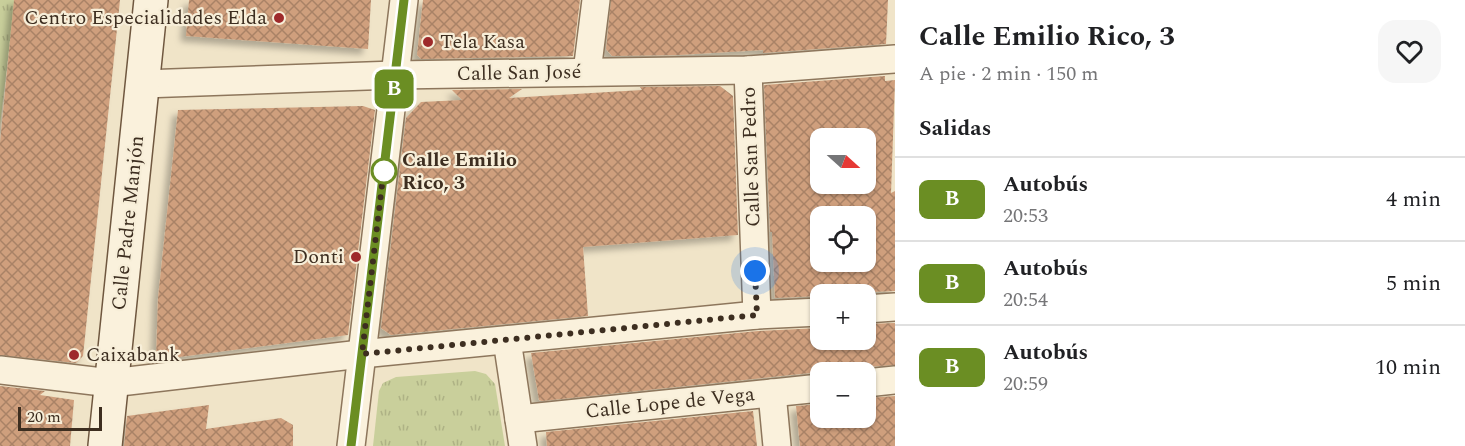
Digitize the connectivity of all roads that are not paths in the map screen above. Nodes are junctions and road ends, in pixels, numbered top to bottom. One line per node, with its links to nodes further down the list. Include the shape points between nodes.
1 (151, 0): 8 (street, Calle Padre Manjón)
2 (405, 0): 7 (street)
3 (596, 0): 6 (street)
4 (895, 59): 5 (street, Calle San José)
5 (748, 70): 6 (street, Calle San José); 12 (street, Calle San Pedro)
6 (587, 72): 7 (street, Calle San José)
7 (395, 75): 8 (street, Calle San José); 14 (street)
8 (143, 84): 18 (street, Calle Padre Manjón)
9 (895, 308): 10 (street)
10 (876, 309)
11 (810, 312): 12 (street)
12 (757, 315): 13 (street)
13 (507, 340): 14 (street); 21 (street)
14 (362, 354): 18 (street); 23 (street)
15 (0, 370): 18 (street)
16 (895, 380): 17 (street)
17 (876, 382)
18 (111, 383): 22 (street, Calle Padre Manjón)
19 (810, 389): 20 (street, Calle Lope de Vega)
20 (772, 393): 21 (street, Calle Lope de Vega); 25 (street)
21 (519, 419): 24 (street)
22 (105, 446)
23 (351, 446)
24 (523, 446)
25 (777, 446)

